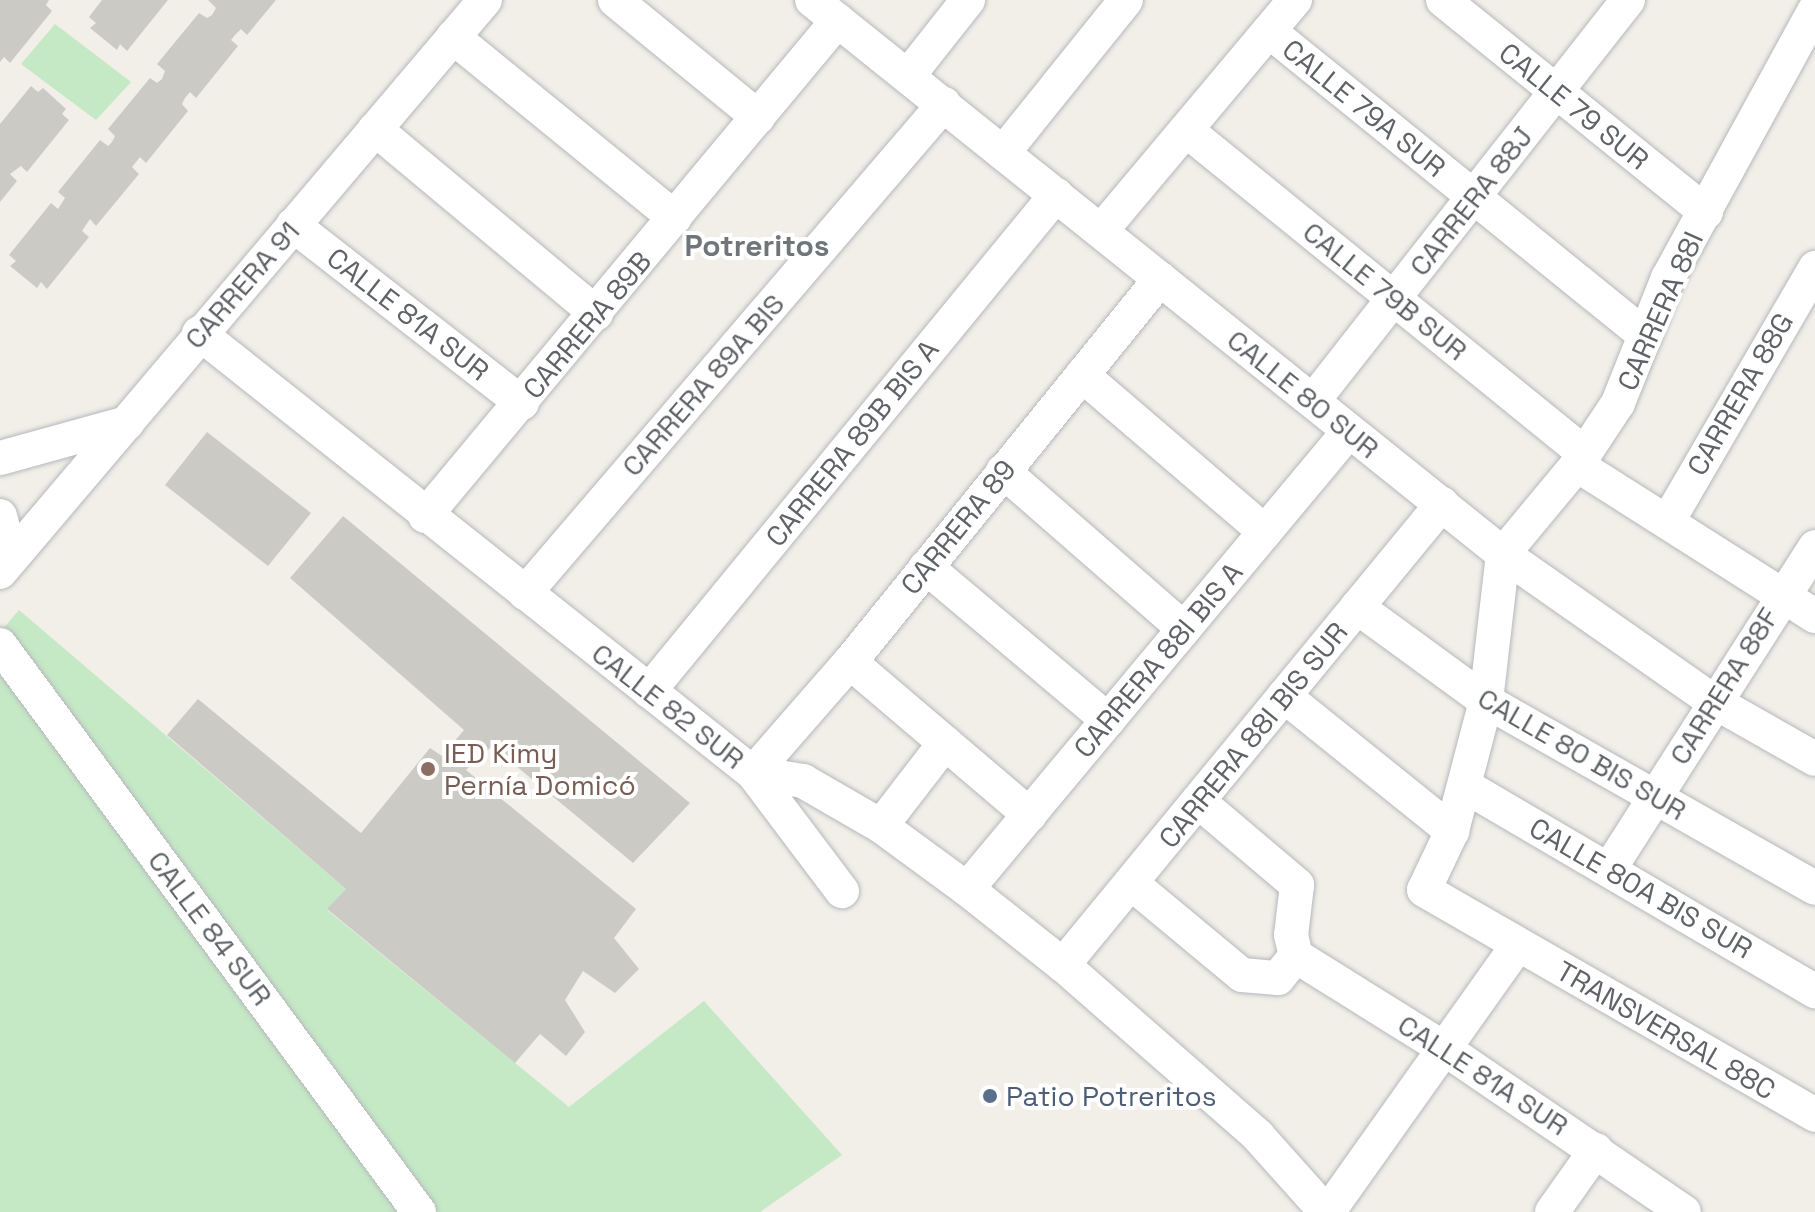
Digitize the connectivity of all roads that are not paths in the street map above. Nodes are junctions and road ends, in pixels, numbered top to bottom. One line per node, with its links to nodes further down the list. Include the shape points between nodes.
1 (485, 0): 11 (street, CARRERA 91)
2 (615, 0): 15 (street)
3 (968, 0): 12 (street)
4 (1126, 0): 18 (street)
5 (1295, 0): 10 (street)
6 (1628, 0): 13 (street, CARRERA 88J)
7 (1452, 3): 13 (street, CALLE 79 SUR)
8 (825, 10): 12 (street, CALLE 80 SUR); 15 (street, CARRERA 89B)
9 (1811, 26): 21 (street, CARRERA 88I)
10 (1269, 31): 17 (street); 20 (street, CALLE 79A SUR)
11 (453, 37): 16 (street, CARRERA 91); 22 (street)
12 (908, 76): 14 (street, CALLE 80 SUR)
13 (1557, 91): 20 (street, CARRERA 88J); 21 (street, CALLE 79 SUR)
14 (944, 104): 18 (street, CALLE 80 SUR); 48 (street, CARRERA 89A BIS)
15 (758, 117): 22 (street, CARRERA 89B)
16 (375, 129): 23 (street, CARRERA 91); 28 (street)
17 (1186, 130): 24 (street); 27 (street, CALLE 79B SUR)
18 (1003, 153): 19 (street, CALLE 80 SUR)
19 (1056, 195): 24 (street, CALLE 80 SUR); 55 (street, CARRERA 89B BIS A)
20 (1473, 197): 27 (street, CARRERA 88J); 30 (street, CALLE 79A SUR)
21 (1706, 212): 30 (street, CARRERA 88I, via 1668,278)
22 (675, 218): 28 (street, CARRERA 89B)
23 (293, 225): 29 (street, CARRERA 91); 33 (street, CALLE 81A SUR)
24 (1101, 231): 26 (street, CALLE 80 SUR)
25 (1815, 268): 42 (street, CARRERA 88G)
26 (1160, 279): 31 (street, CARRERA 89); 32 (street, CALLE 80 SUR)
27 (1394, 298): 32 (street, CARRERA 88J); 37 (street, CALLE 79B SUR)
28 (596, 313): 33 (street, CARRERA 89B)
29 (199, 333): 34 (street, CARRERA 91); 41 (street, CALLE 82 SUR)
30 (1645, 335): 37 (street, CARRERA 88I, via 1618,403)
31 (1082, 375): 38 (street, CARRERA 89); 43 (street)
32 (1313, 401): 35 (street, CALLE 80 SUR)
33 (522, 403): 41 (street, CARRERA 89B)
34 (127, 423): 36 (street); 46 (street, CARRERA 91)
35 (1349, 431): 39 (street, CALLE 80 SUR); 43 (street, CARRERA 88I BIS A)
36 (0, 458)
37 (1580, 459): 42 (street, CALLE 79B SUR); 45 (street, CARRERA 88I)
38 (1003, 471): 47 (street, CARRERA 89); 52 (street)
39 (1442, 504): 45 (street, CALLE 80 SUR); 50 (street, CARRERA 88I BIS SUR)
40 (0, 516): 46 (street)
41 (425, 516): 48 (street, CALLE 82 SUR)
42 (1668, 521): 49 (street, CALLE 79B SUR)
43 (1265, 532): 52 (street, CARRERA 88I BIS A)
44 (1815, 547): 49 (street, CARRERA 88F)
45 (1503, 554): 57 (street); 58 (street, CALLE 80 SUR)
46 (5, 565)
47 (926, 567): 54 (street, CARRERA 89); 59 (street)
48 (525, 593): 55 (street, CALLE 82 SUR)
49 (1781, 597): 51 (street, CALLE 79B SUR); 58 (street, CARRERA 88F)
50 (1357, 607): 56 (street, CARRERA 88I BIS SUR); 57 (street, CALLE 80 BIS SUR)
51 (1815, 616)
52 (1184, 629): 59 (street, CARRERA 88I BIS A)
53 (0, 645): 81 (street, CALLE 84 SUR)
54 (850, 662): 60 (street); 62 (street, CARRERA 89)
55 (649, 691): 62 (street, CALLE 82 SUR)
56 (1284, 696): 65 (street, CARRERA 88I BIS SUR); 68 (street)
57 (1486, 701): 63 (street); 64 (street, CALLE 80 BIS SUR)
58 (1713, 701): 61 (street, CALLE 80 SUR); 64 (street, CARRERA 88F)
59 (1108, 720): 66 (street, CARRERA 88I BIS A)
60 (945, 743): 66 (street); 67 (street)
61 (1815, 759)
62 (753, 773): 67 (street, CALLE 82 SUR, via 803,781); 73 (street)
63 (1465, 786): 68 (street); 69 (street, CALLE 80A BIS SUR)
64 (1655, 796): 69 (street, CARRERA 88F); 71 (street, CALLE 80 BIS SUR)
65 (1198, 801): 70 (street, CARRERA 88I BIS SUR); 74 (street, via 1291,876 1300,891)
66 (1030, 815): 72 (street, CARRERA 88I BIS A)
67 (881, 826): 72 (street, CALLE 82 SUR)
68 (1452, 831): 75 (street, TRANSVERSAL 88C, via 1424,890)
69 (1610, 868): 77 (street, CALLE 80A BIS SUR)
70 (1131, 883): 74 (street, via 1223,964 1265,980 1278,978); 76 (street, CARRERA 88I BIS SUR)
71 (1815, 888)
72 (967, 889): 76 (street, CALLE 82 SUR)
73 (842, 891)
74 (1294, 946): 78 (street, CALLE 81A SUR)
75 (1517, 946): 78 (street); 79 (street, TRANSVERSAL 88C)
76 (1063, 965): 82 (street, CALLE 82 SUR, via 1258,1136)
77 (1815, 991)
78 (1445, 1049): 80 (street, CALLE 81A SUR); 82 (street)
79 (1815, 1115)
80 (1596, 1150): 83 (street); 84 (street, CALLE 81A SUR)
81 (419, 1212)
82 (1327, 1212)
83 (1552, 1212)
84 (1684, 1212)

